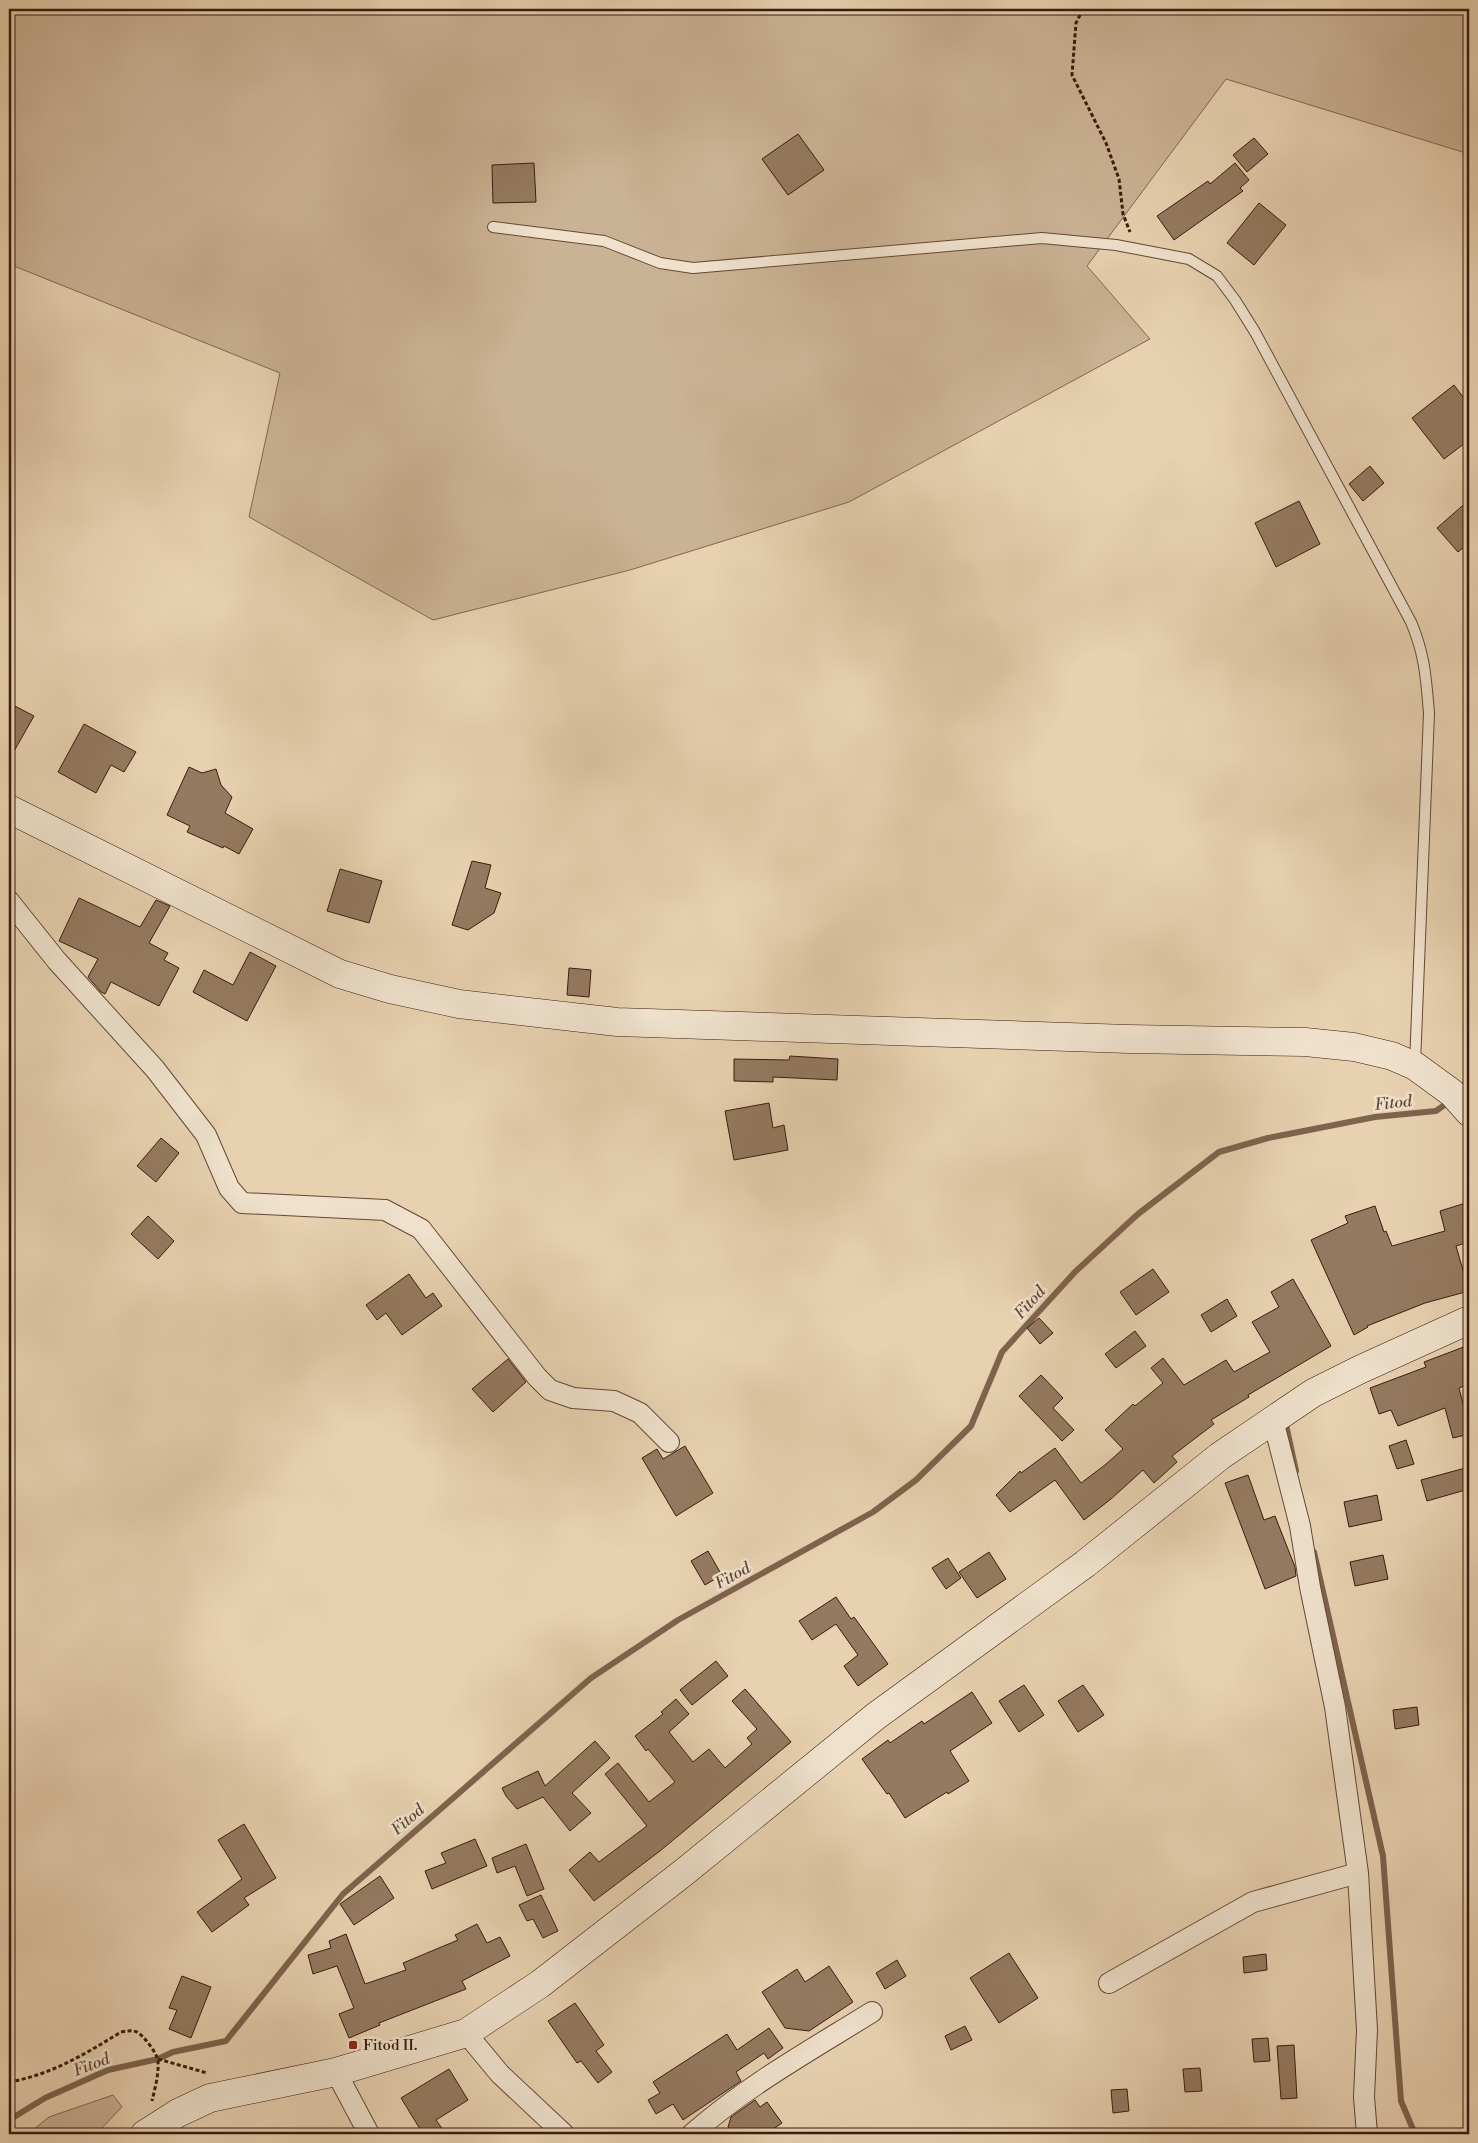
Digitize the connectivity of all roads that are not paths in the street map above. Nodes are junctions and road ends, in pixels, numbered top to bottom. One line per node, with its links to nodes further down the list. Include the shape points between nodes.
1 (493, 227): 4 (lane, via 604,241 660,263 693,268 1042,238 1116,245 1189,259 1217,276 1256,332 1420,643 1425,664 1428,713)
2 (9, 809): 4 (street, via 340,974 459,1004 617,1022 1305,1042 1354,1047 1392,1056)
3 (9, 901): 8 (street, via 57,961 155,1069 206,1135 229,1188 242,1203 385,1210 421,1229 550,1390 573,1398 614,1401 640,1413)
4 (1415, 1066): 5 (street)
5 (1461, 1102)
6 (1469, 1320): 7 (street, via 1313,1393)
7 (1273, 1420): 9 (street, via 1300,1526 1335,1707); 12 (street, via 1220,1456 1084,1564 876,1716 540,1984)
8 (669, 1442)
9 (1358, 1874): 10 (street, via 1253,1902); 18 (street, via 1367,2030 1364,2097)
10 (1109, 1983)
11 (872, 2012): 17 (street, via 714,2114)
12 (466, 2033): 13 (street); 16 (street, via 500,2074)
13 (336, 2072): 14 (street, via 210,2098); 15 (street)
14 (145, 2134)
15 (369, 2134)
16 (564, 2134)
17 (692, 2134)
18 (1367, 2134)

